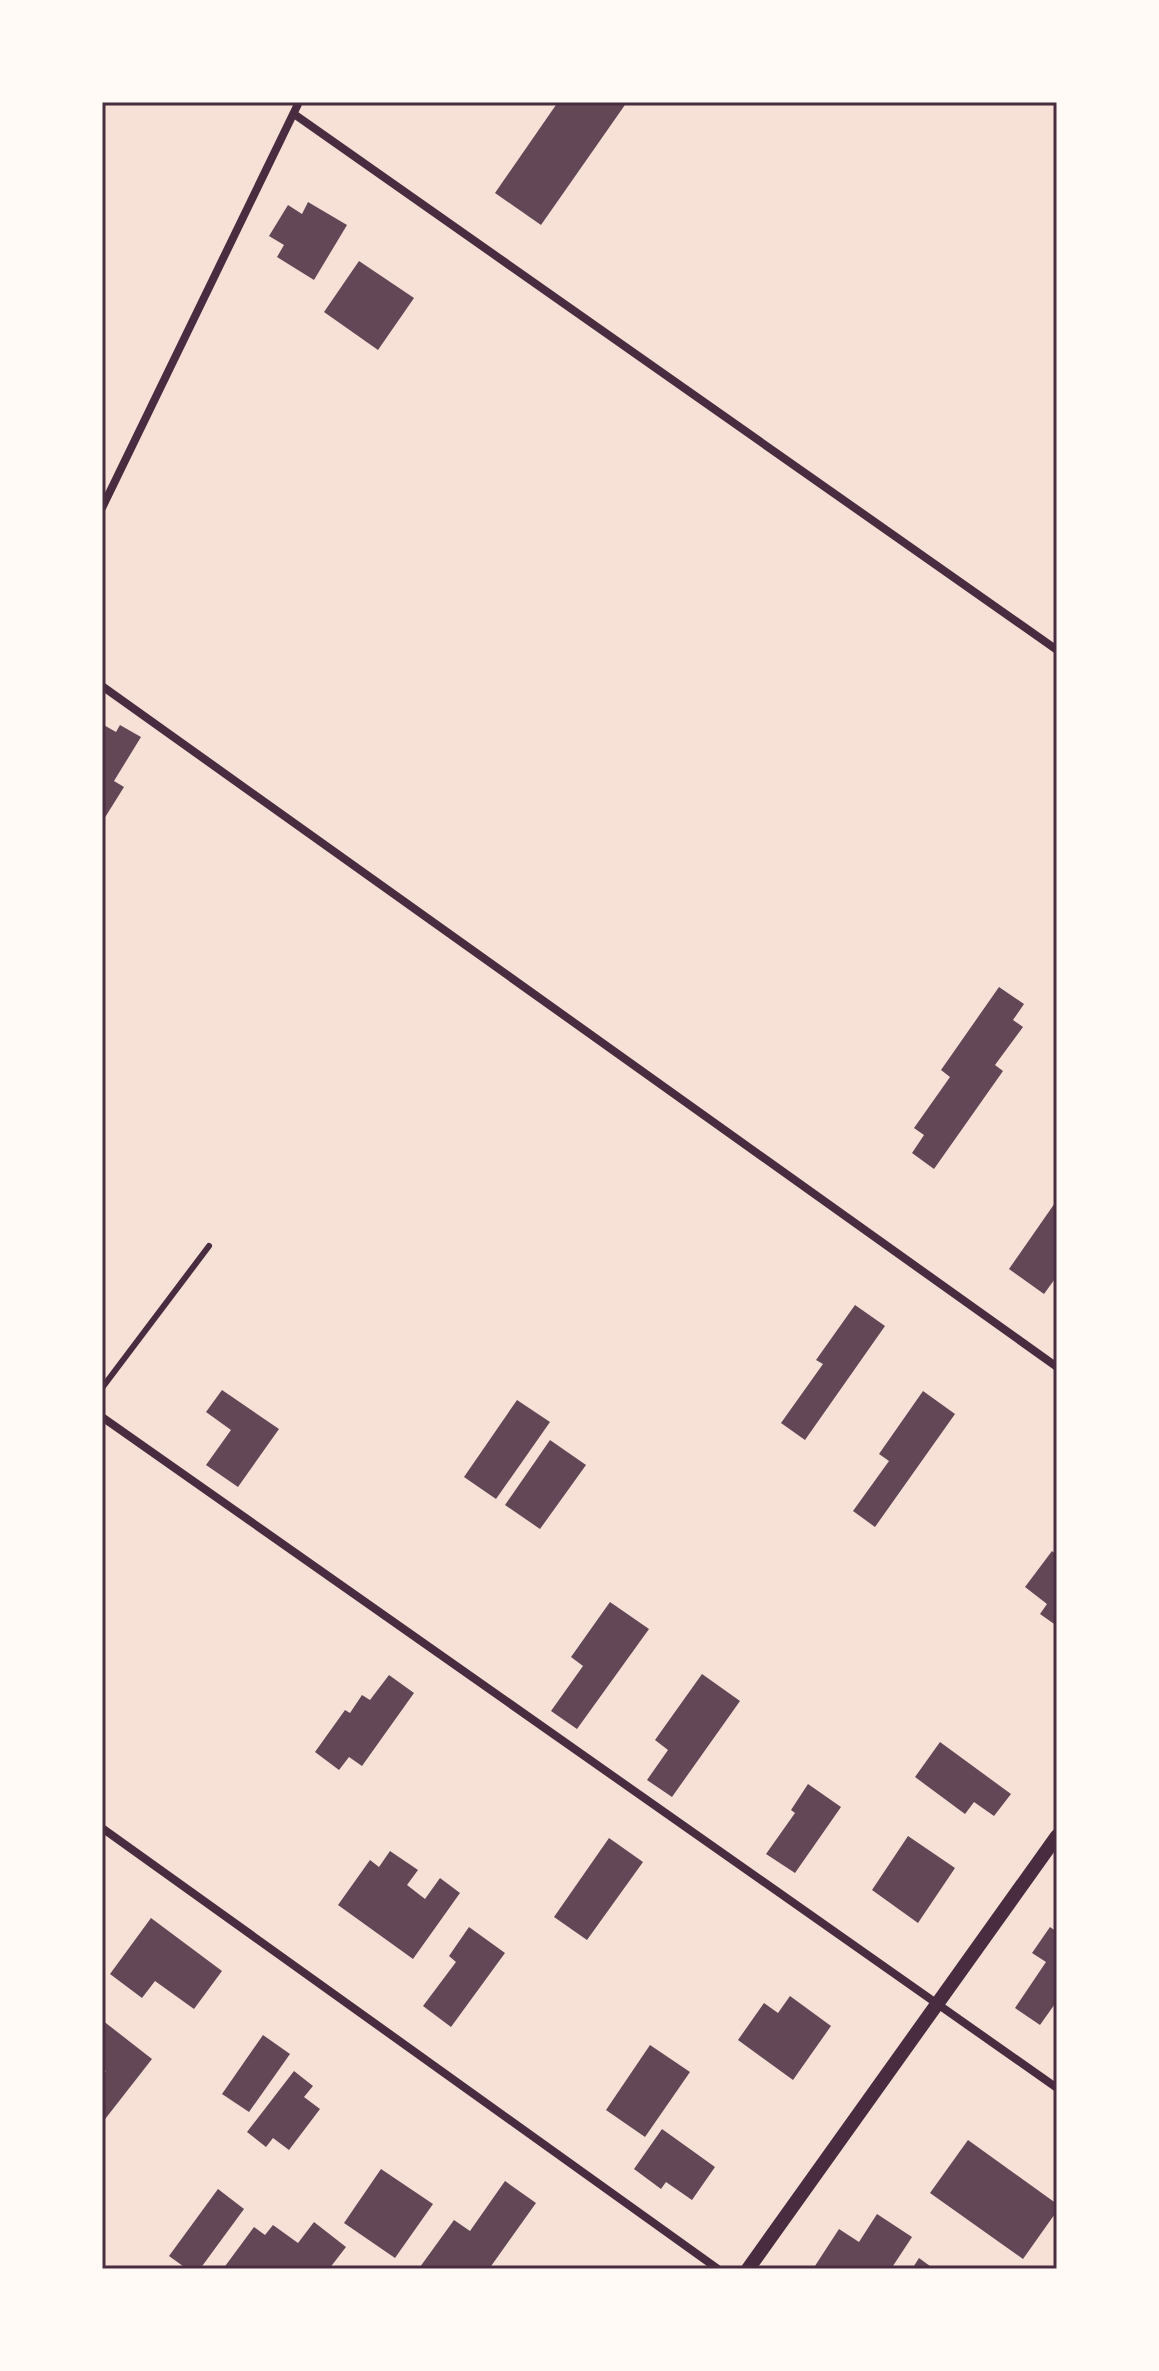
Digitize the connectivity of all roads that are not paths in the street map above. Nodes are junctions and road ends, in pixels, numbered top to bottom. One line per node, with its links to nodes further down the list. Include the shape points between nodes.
1 (299, 102): 2 (street)
2 (294, 114): 3 (street); 4 (street)
3 (102, 508)
4 (1057, 650)
5 (102, 686): 7 (street)
6 (209, 1246): 8 (lane)
7 (1057, 1367)
8 (102, 1388)
9 (102, 1417): 12 (street)
10 (102, 1828): 14 (street)
11 (1057, 1836): 12 (street)
12 (937, 2004): 13 (street); 15 (street)
13 (1057, 2088)
14 (718, 2269)
15 (748, 2269)

